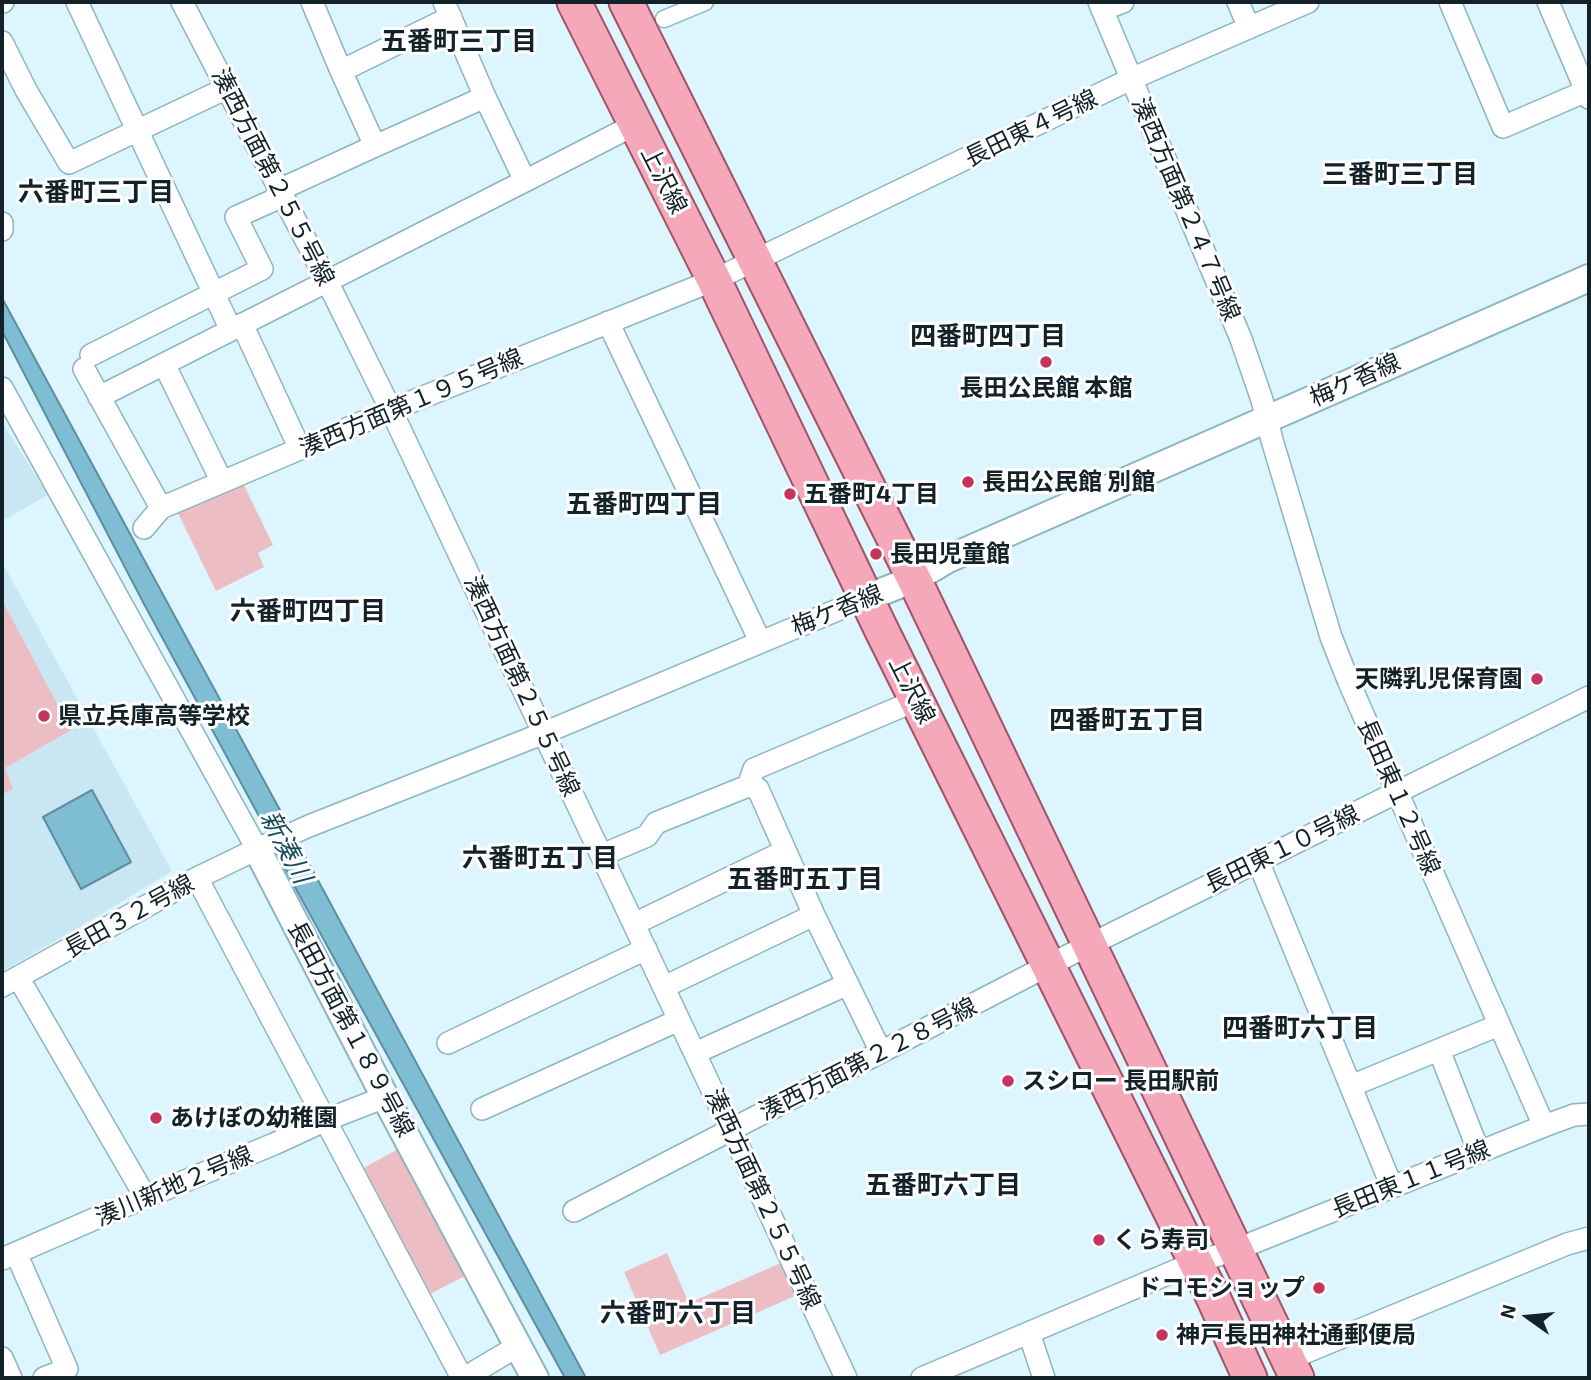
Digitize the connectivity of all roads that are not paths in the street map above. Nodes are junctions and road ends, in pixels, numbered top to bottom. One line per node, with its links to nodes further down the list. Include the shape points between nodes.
1 (77, 2): 23 (street)
2 (182, 2): 19 (street, 湊西方面第２５５号線)
3 (312, 2): 17 (street)
4 (574, 2): 22 (main road, 上沢線)
5 (626, 2): 29 (main road, 上沢線)
6 (705, 2): 14 (street)
7 (1123, 2): 12 (street)
8 (1238, 2): 15 (street)
9 (1308, 2): 15 (street, 長田東４号線)
10 (1450, 2): 20 (street, via 1503,127)
11 (1548, 2): 20 (street)
12 (1101, 6): 18 (street, 湊西方面第２４７号線)
13 (447, 10): 17 (street); 21 (street)
14 (664, 19)
15 (1249, 27): 18 (street, 長田東４号線)
16 (2, 42): 23 (street, via 69,163)
17 (341, 71): 24 (street)
18 (1131, 79): 29 (street, 長田東４号線); 40 (street, 湊西方面第２４７号線, via 1241,339)
19 (227, 88): 23 (street); 26 (street, 湊西方面第２５５号線)
20 (1588, 95)
21 (485, 97): 24 (street); 25 (street)
22 (636, 124): 25 (street); 32 (main road, 上沢線)
23 (137, 130): 33 (street)
24 (375, 146): 26 (street)
25 (525, 181): 31 (street)
26 (279, 190): 31 (street, 湊西方面第２５５号線); 33 (street, via 274,200 236,217 262,269)
27 (2, 223): 28 (street)
28 (2, 230)
29 (756, 260): 32 (street, 長田東４号線); 45 (main road, 上沢線)
30 (1589, 278): 40 (street, 梅ケ香線)
31 (327, 281): 35 (street); 39 (street, 湊西方面第２５５号線)
32 (700, 285): 34 (street, 湊西方面第１９５号線); 46 (main road, 上沢線)
33 (214, 293): 35 (street); 38 (street, via 87,362)
34 (608, 322): 39 (street, 湊西方面第１９５号線); 47 (street)
35 (237, 327): 36 (street); 41 (street)
36 (164, 364): 38 (street); 42 (street)
37 (2, 388): 54 (street, 長田方面第１８９号線)
38 (99, 397): 43 (street)
39 (391, 410): 41 (street, 湊西方面第１９５号線); 50 (street, 湊西方面第２５５号線)
40 (1266, 419): 45 (street, 梅ケ香線, via 948,559); 52 (street, 長田東１２号線, via 1331,637)
41 (300, 449): 42 (street, 湊西方面第１９５号線)
42 (222, 482): 43 (street, 湊西方面第１９５号線)
43 (161, 508): 44 (street, 湊西方面第１９５号線)
44 (144, 528)
45 (914, 579): 46 (street, 梅ケ香線); 61 (main road, 上沢線)
46 (866, 598): 47 (street, 梅ケ香線); 49 (main road, 上沢線)
47 (760, 641): 50 (street, 梅ケ香線)
48 (1589, 697): 52 (street, 長田東１０号線)
49 (917, 700): 51 (street, via 754,769); 63 (main road, 上沢線)
50 (544, 733): 53 (street, 梅ケ香線); 56 (street, 湊西方面第２５５号線)
51 (748, 786): 55 (street, via 758,789); 56 (street, via 656,823 647,836)
52 (1397, 792): 57 (street, 長田東１０号線); 68 (street, 長田東１２号線)
53 (309, 826): 54 (street, 長田３２号線)
54 (257, 849): 58 (street, 長田３２号線); 74 (street, 長田方面第１８９号線)
55 (785, 851): 59 (street); 60 (street)
56 (602, 855): 60 (street, 湊西方面第２５５号線)
57 (1258, 861): 61 (street, 長田東１０号線); 73 (street)
58 (197, 878): 64 (street, 長田３２号線); 77 (street)
59 (814, 915): 65 (street); 66 (street)
60 (634, 924): 62 (street, 湊西方面第２５５号線)
61 (1090, 945): 63 (street, 長田東１０号線); 85 (main road, 上沢線)
62 (646, 949): 66 (street, 湊西方面第２５５号線); 69 (street)
63 (1049, 965): 71 (street, 湊西方面第２２８号線); 87 (main road, 上沢線)
64 (10, 982): 82 (street)
65 (848, 984): 71 (street); 72 (street)
66 (664, 987): 67 (street, 湊西方面第２５５号線)
67 (679, 1020): 72 (street, 湊西方面第２５５号線); 75 (street)
68 (1499, 1026): 70 (street); 78 (street, 長田東１２号線)
69 (448, 1043)
70 (1439, 1050): 73 (street); 80 (street)
71 (881, 1052): 79 (street, 湊西方面第２２８号線)
72 (695, 1053): 79 (street, 湊西方面第２５５号線)
73 (1351, 1086): 81 (street)
74 (385, 1097): 77 (street, 湊川新地２号線); 89 (street, 長田方面第１８９号線)
75 (482, 1109)
76 (1589, 1114): 78 (street, 長田東１１号線)
77 (326, 1120): 82 (street, 湊川新地２号線); 94 (street)
78 (1544, 1126): 80 (street, 長田東１１号線)
79 (732, 1130): 83 (street, 湊西方面第２２８号線); 96 (street, 湊西方面第２５５号線)
80 (1479, 1152): 81 (street, 長田東１１号線)
81 (1392, 1186): 85 (street, 長田東１１号線)
82 (146, 1198): 86 (street, 湊川新地２号線)
83 (575, 1210)
84 (1589, 1238): 91 (street)
85 (1234, 1250): 87 (street, 長田東１１号線); 91 (main road, 上沢線)
86 (9, 1256): 93 (street, via 67,1369)
87 (1196, 1262): 88 (street, 長田東１１号線); 99 (main road, 上沢線)
88 (1029, 1333): 97 (street, 長田東１１号線); 98 (street)
89 (518, 1346): 94 (street); 95 (street, 長田方面第１８９号線)
90 (2, 1358): 92 (street)
91 (1292, 1369)
92 (10, 1378)
93 (44, 1378)
94 (463, 1378)
95 (535, 1378)
96 (846, 1378)
97 (922, 1378)
98 (1044, 1378)
99 (1250, 1378)

